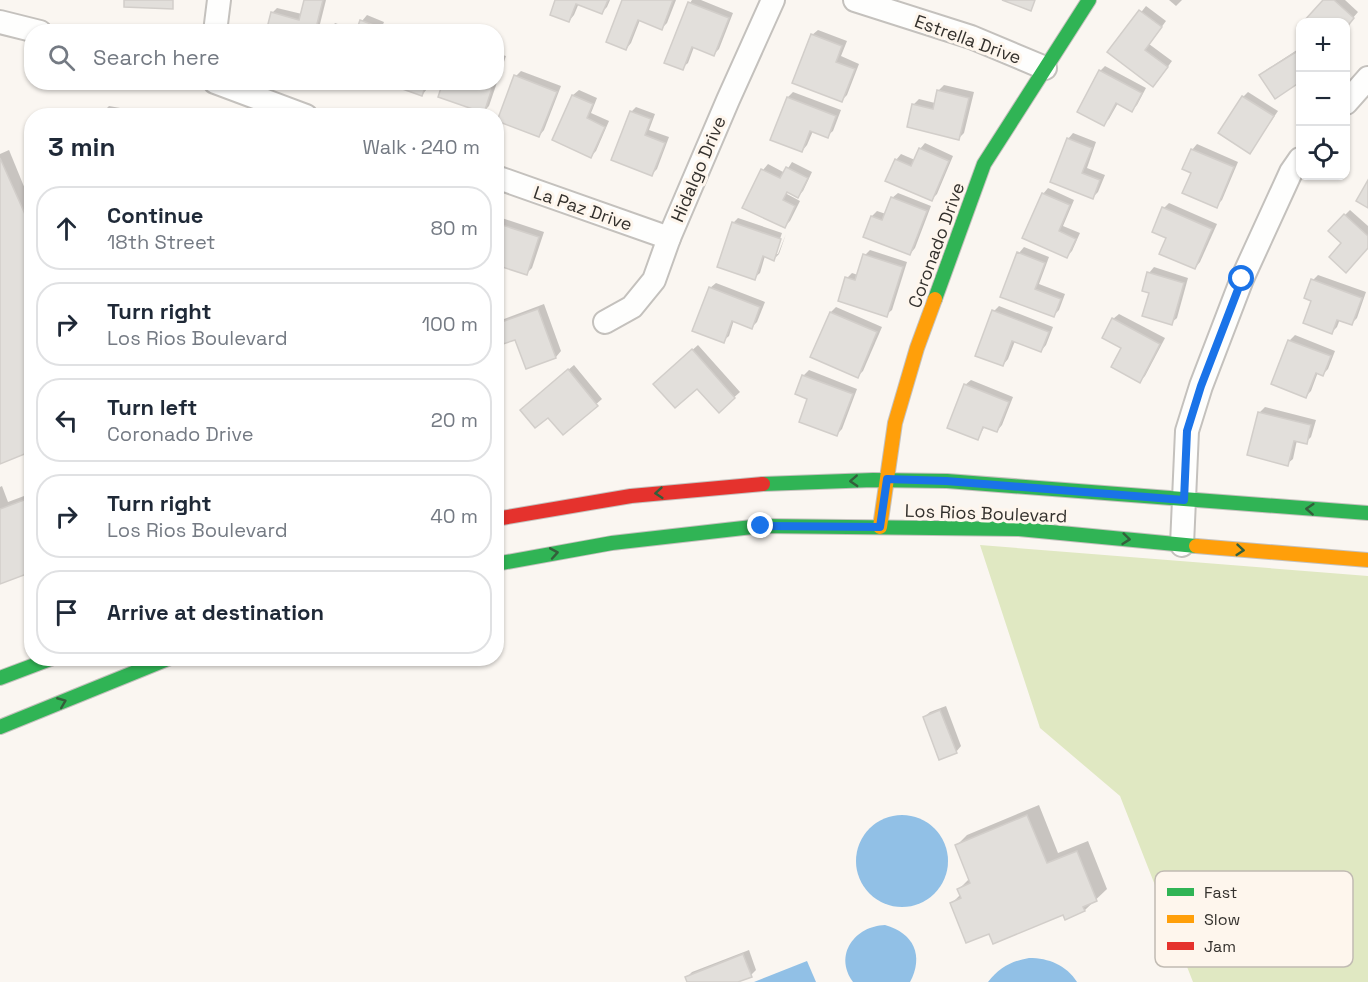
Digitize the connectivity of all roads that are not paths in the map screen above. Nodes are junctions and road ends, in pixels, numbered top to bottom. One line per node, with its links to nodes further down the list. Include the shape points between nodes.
1 (219, 0): 6 (street)
2 (773, 0): 15 (street, Hidalgo Drive)
3 (855, 0): 8 (street, Estrella Drive, via 971,38)
4 (1089, 0): 8 (main road, Coronado Drive)
5 (0, 22): 7 (street)
6 (216, 24)
7 (24, 28)
8 (1045, 68): 17 (main road, Coronado Drive, via 984,164 917,348 896,423)
9 (1368, 78): 11 (street)
10 (236, 90): 12 (street)
11 (1350, 98)
12 (285, 108)
13 (1296, 165): 18 (street, via 1242,279 1201,386 1187,431)
14 (504, 180): 15 (street, La Paz Drive)
15 (669, 238): 16 (street, Hidalgo Drive, via 654,280 632,307)
16 (605, 322)
17 (887, 479): 18 (main road, Los Rios Boulevard, via 958,481); 20 (main road, Los Rios Boulevard, one-way to 20, via 648,494); 21 (main road, Coronado Drive)
18 (1184, 500): 19 (main road, Los Rios Boulevard, one-way to 18); 22 (street)
19 (1368, 513)
20 (504, 518)
21 (880, 527): 22 (main road, Los Rios Boulevard, one-way to 22, via 1019,529); 24 (main road, Los Rios Boulevard, one-way to 21, via 612,543 761,526)
22 (1182, 545): 23 (main road, Los Rios Boulevard, one-way to 23)
23 (1368, 560)
24 (504, 563)
25 (32, 666): 27 (main road)
26 (149, 666): 28 (main road, one-way to 26)
27 (0, 678)
28 (4, 722)

